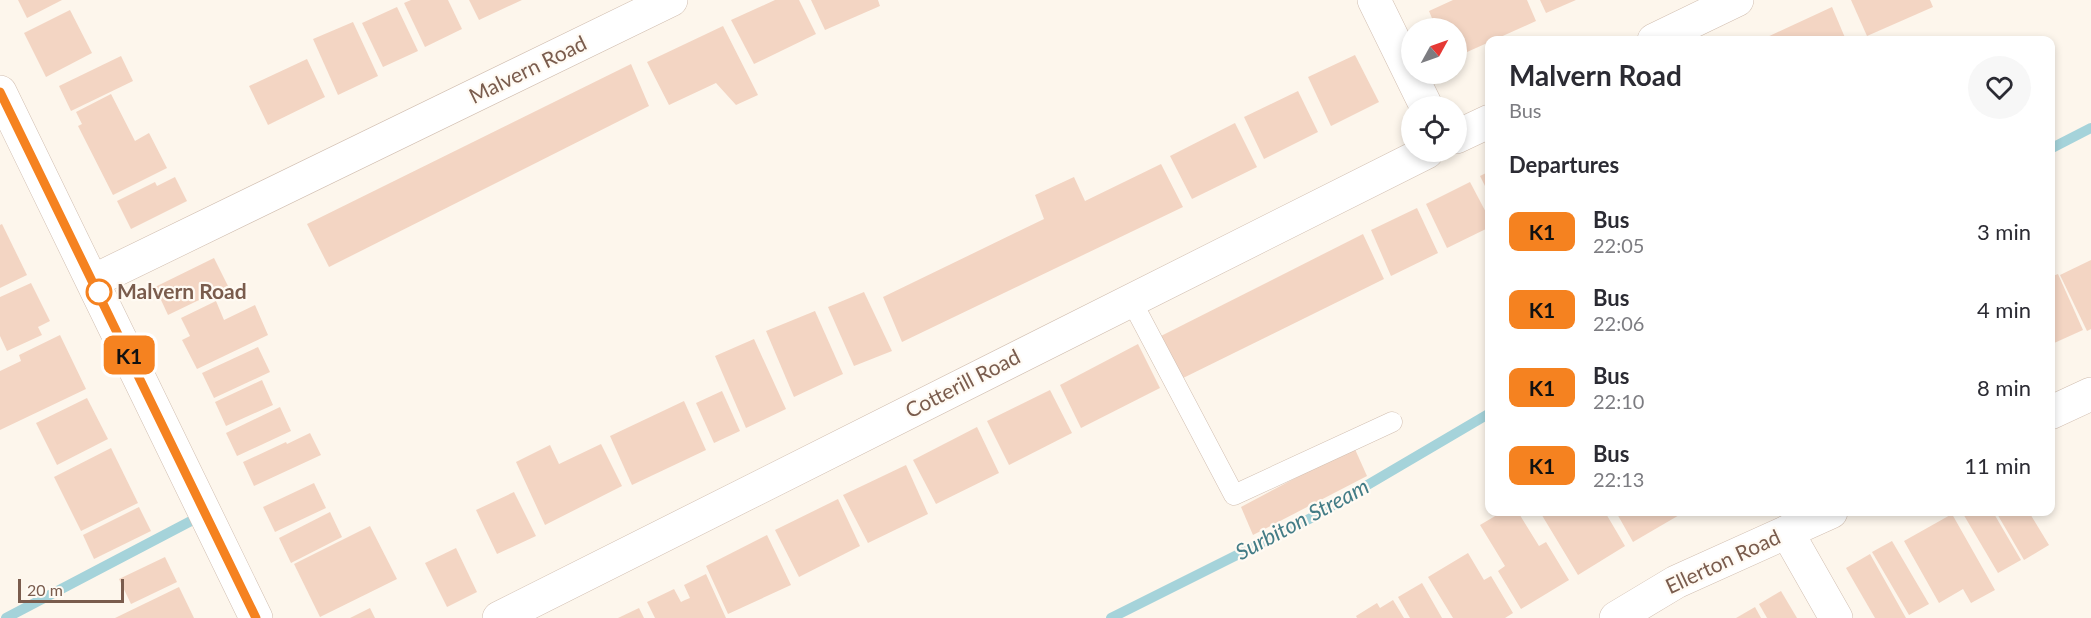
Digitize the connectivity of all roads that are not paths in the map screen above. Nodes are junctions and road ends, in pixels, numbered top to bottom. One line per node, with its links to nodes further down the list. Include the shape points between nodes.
1 (671, 0): 10 (street, Malvern Road)
2 (1374, 0): 6 (street)
3 (1737, 0): 4 (street)
4 (1662, 36)
5 (0, 92): 10 (street)
6 (1421, 96)
7 (1485, 123): 8 (street)
8 (1467, 132)
9 (1407, 162): 11 (street, Cotterill Road)
10 (93, 280): 17 (street)
11 (1131, 300): 14 (lane, via 1234,495); 18 (street, Cotterill Road)
12 (2091, 394): 13 (street)
13 (2055, 410)
14 (1392, 422)
15 (1823, 516): 16 (street, Ellerton Road)
16 (1787, 531): 19 (street, Ellerton Road, via 1676,582); 20 (street)
17 (256, 618)
18 (499, 618)
19 (1616, 618)
20 (1836, 618)

